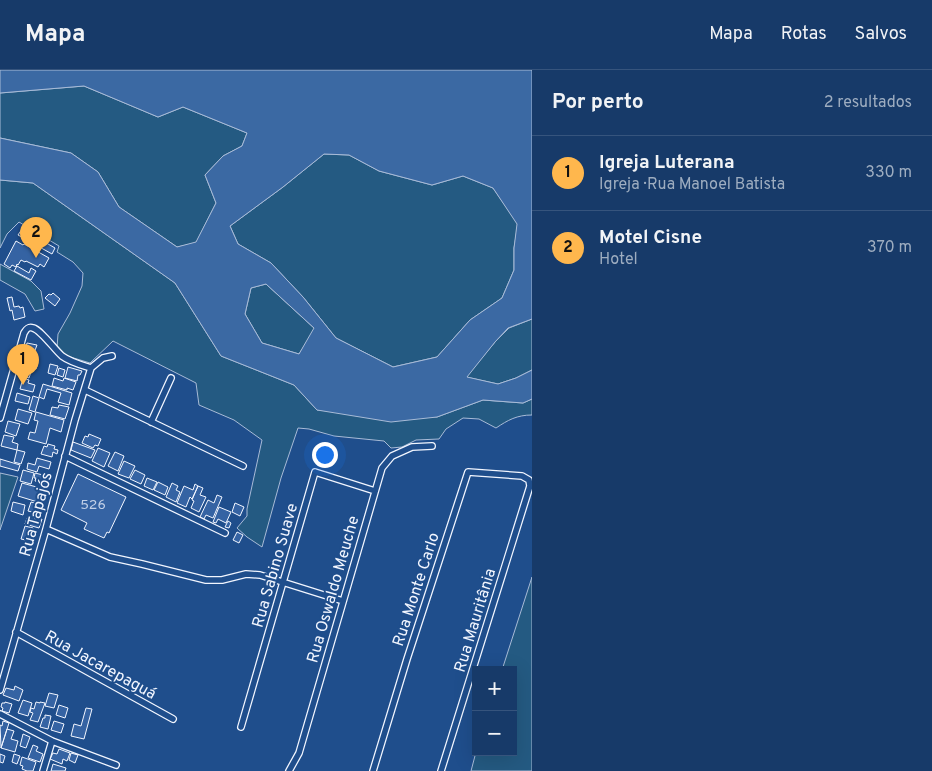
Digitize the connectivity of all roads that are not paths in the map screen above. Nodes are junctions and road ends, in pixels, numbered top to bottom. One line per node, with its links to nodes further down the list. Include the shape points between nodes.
1 (112, 356): 2 (street, via 103,358)
2 (91, 368): 4 (street, Rua Tapajós); 5 (street, via 62,356 40,332 30,327 24,333)
3 (171, 378): 6 (street)
4 (85, 390): 6 (street); 8 (street, Rua Tapajós)
5 (0, 418)
6 (151, 422): 9 (street)
7 (432, 446): 11 (street, Rua Oswaldo Meuche, via 412,447 392,456 382,468)
8 (65, 456): 12 (street, Rua Tapajós); 13 (street)
9 (243, 466)
10 (525, 478): 25 (street, Rua Monte Carlo, via 468,472); 26 (street, Rua Mauritânia, via 530,486)
11 (376, 491): 14 (street, Rua Sabino Suave, via 315,472); 15 (street, Rua Oswaldo Meuche)
12 (46, 529): 14 (street, via 110,557 206,580 246,574); 16 (street, Rua Tapajós)
13 (225, 533)
14 (284, 582): 15 (street); 20 (street, Rua Sabino Suave)
15 (343, 602): 24 (street, Rua Oswaldo Meuche, via 299,753)
16 (16, 632): 17 (street, Rua Tapajós); 19 (street, Rua Jacarepaguá)
17 (0, 690)
18 (0, 714): 21 (street)
19 (173, 719)
20 (242, 727)
21 (52, 741): 22 (street); 23 (street)
22 (116, 765)
23 (44, 771)
24 (289, 771)
25 (373, 771)
26 (441, 771)

